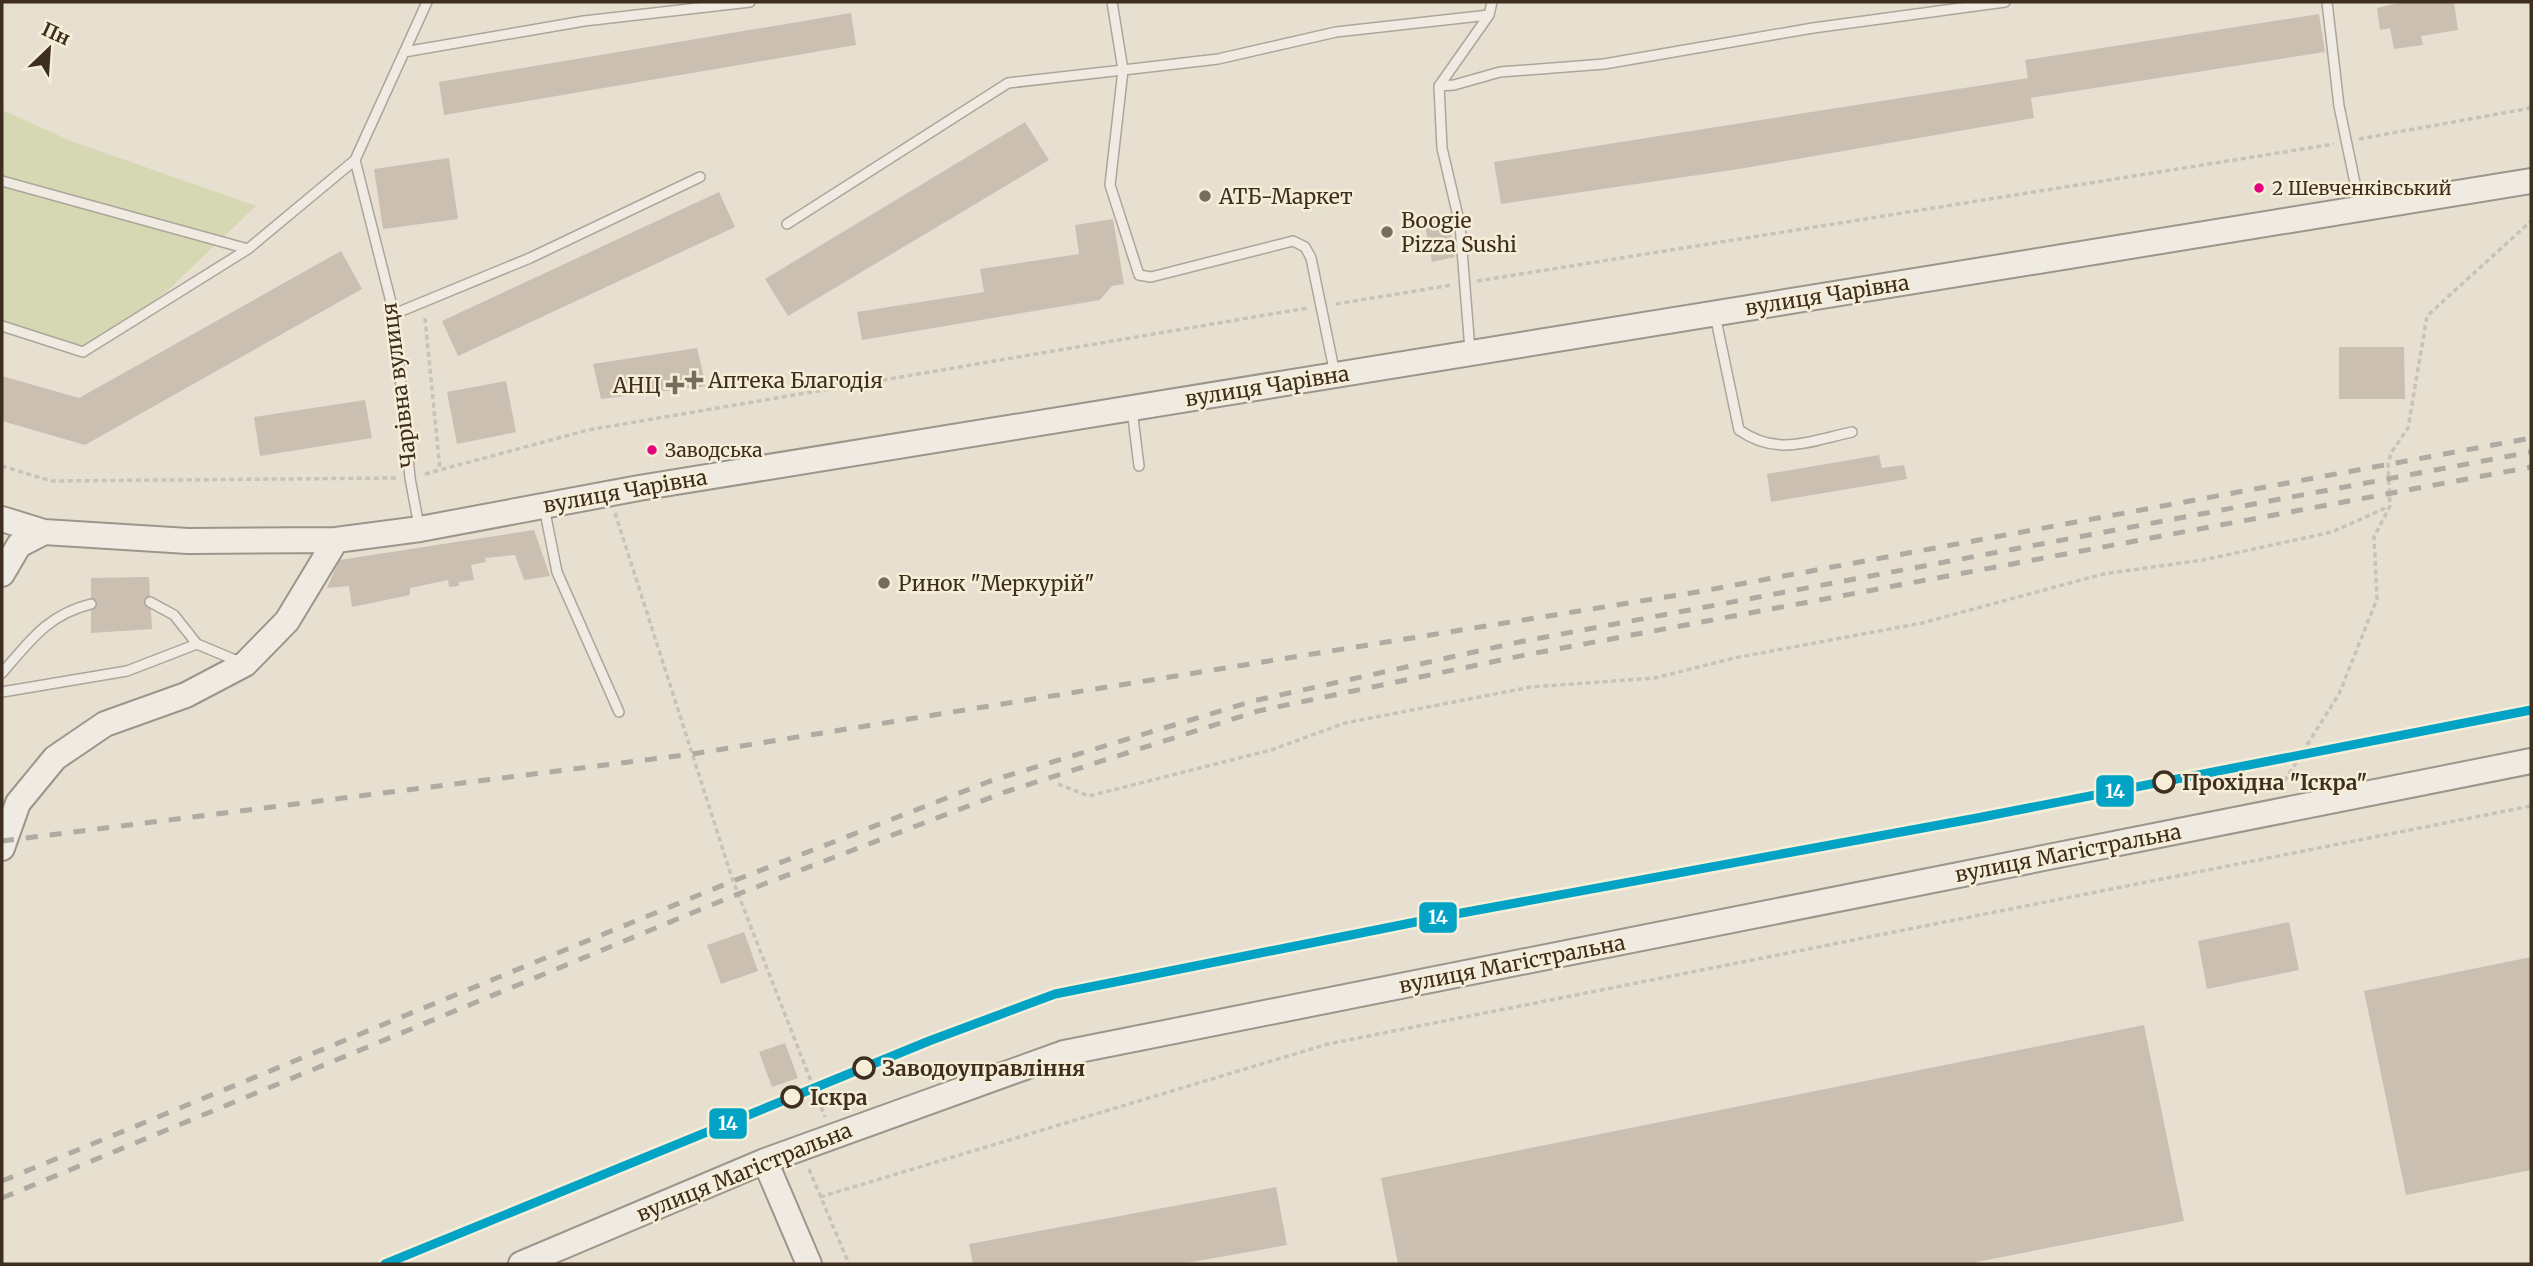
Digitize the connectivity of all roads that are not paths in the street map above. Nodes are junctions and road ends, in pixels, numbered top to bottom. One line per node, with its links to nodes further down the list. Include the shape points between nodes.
1 (427, 2): 8 (lane)
2 (750, 2): 8 (lane, via 584,21)
3 (1112, 2): 9 (lane)
4 (1492, 2): 7 (lane)
5 (2005, 2): 10 (lane, via 1813,28 1604,64 1500,72)
6 (2327, 2): 15 (lane, via 2339,106)
7 (1489, 15): 9 (lane, via 1336,32 1218,59); 10 (lane)
8 (404, 52): 11 (lane)
9 (1123, 70): 16 (lane, via 1008,83); 22 (lane, via 1110,185 1139,275 1151,277 1293,241 1305,247)
10 (1439, 86): 21 (lane, via 1442,148 1460,225)
11 (355, 160): 17 (lane); 18 (lane, Чарівна вулиця)
12 (700, 177): 18 (lane, via 530,258)
13 (2, 181): 17 (lane)
14 (2531, 181): 15 (street, вулиця Чарівна)
15 (2361, 209): 19 (street, вулиця Чарівна)
16 (788, 224)
17 (248, 249): 20 (lane, via 83,352)
18 (394, 314): 28 (lane, Чарівна вулиця, via 410,478)
19 (1715, 314): 21 (street, вулиця Чарівна); 24 (lane, via 1740,430 1756,442 1778,447)
20 (2, 326)
21 (1471, 353): 22 (street, вулиця Чарівна)
22 (1335, 376): 23 (street, вулиця Чарівна)
23 (1131, 408): 25 (lane); 26 (street, вулиця Чарівна)
24 (1852, 432)
25 (1139, 466)
26 (543, 506): 28 (street, вулиця Чарівна); 38 (lane, via 557,572)
27 (2, 519): 29 (street, вулиця Чарівна)
28 (420, 529): 30 (street, вулиця Чарівна)
29 (44, 533): 30 (street, вулиця Чарівна, via 188,541); 31 (street, via 19,545)
30 (336, 540): 35 (street, via 287,621)
31 (2, 574)
32 (150, 602): 34 (lane, via 174,615)
33 (91, 604): 36 (lane, via 67,610 46,624)
34 (197, 644): 35 (lane); 37 (lane, via 127,671)
35 (244, 664): 40 (street, via 186,695 105,724 55,758 18,803)
36 (2, 673)
37 (2, 692)
38 (619, 712)
39 (2531, 761): 41 (street, вулиця Магістральна, via 1063,1053)
40 (2, 848)
41 (765, 1161): 42 (street, вулиця Магістральна); 43 (street)
42 (521, 1264)
43 (808, 1264)

